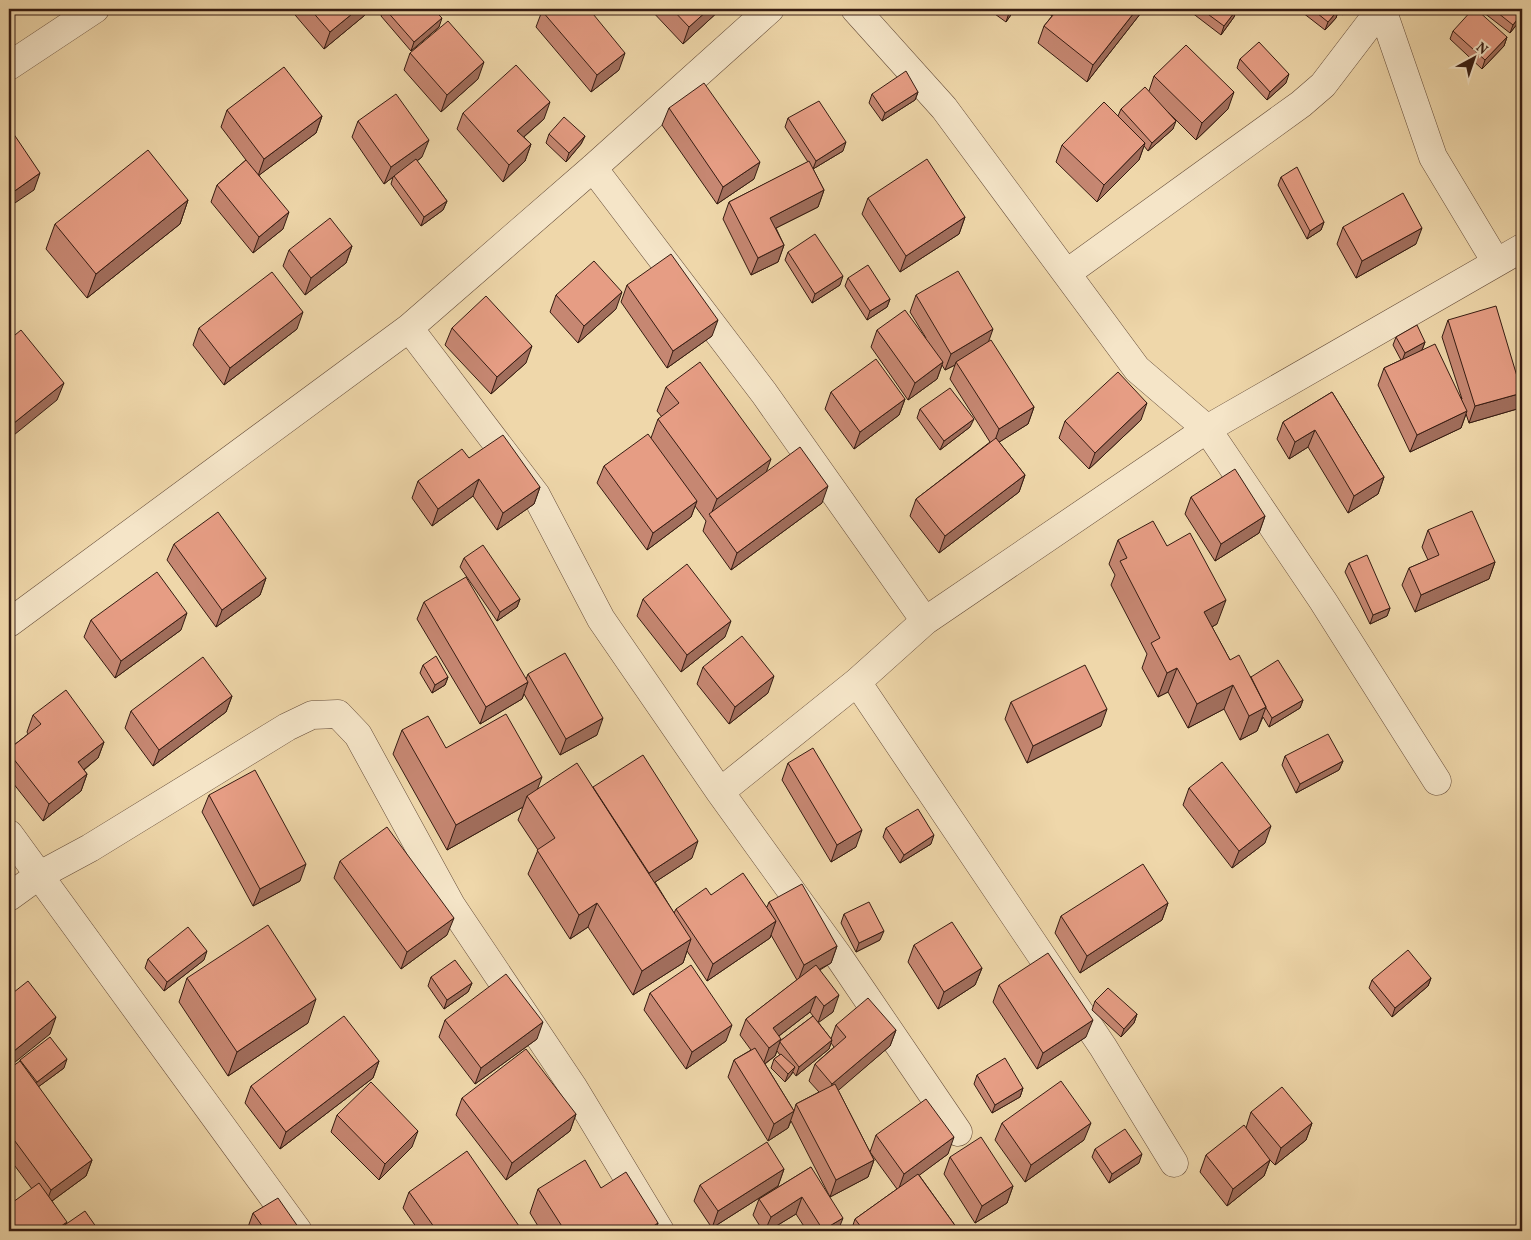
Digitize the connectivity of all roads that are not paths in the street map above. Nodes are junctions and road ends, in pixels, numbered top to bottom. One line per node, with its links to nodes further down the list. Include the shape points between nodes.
1 (94, 9): 5 (street)
2 (770, 9): 6 (street)
3 (855, 9): 9 (street, via 944,108)
4 (1382, 9): 8 (street, via 1434,157); 9 (street, via 1323,85 1301,104)
5 (9, 66)
6 (593, 168): 10 (street); 12 (street, via 764,393)
7 (1522, 248): 8 (street)
8 (1496, 262): 11 (street)
9 (1067, 273): 11 (street, via 1137,369)
10 (409, 328): 13 (street); 16 (street, via 536,495 601,619)
11 (1207, 429): 12 (street); 15 (street, via 1323,601)
12 (925, 621): 14 (street)
13 (9, 623)
14 (857, 682): 16 (street); 21 (street, via 1103,1047)
15 (1437, 781)
16 (720, 792): 20 (street, via 839,957)
17 (9, 834): 18 (street)
18 (38, 876): 19 (street); 22 (street); 23 (street, via 90,848 287,727 312,715 338,714 358,735 451,905 573,1087)
19 (9, 897)
20 (958, 1132)
21 (1174, 1162)
22 (298, 1231)
23 (660, 1231)

